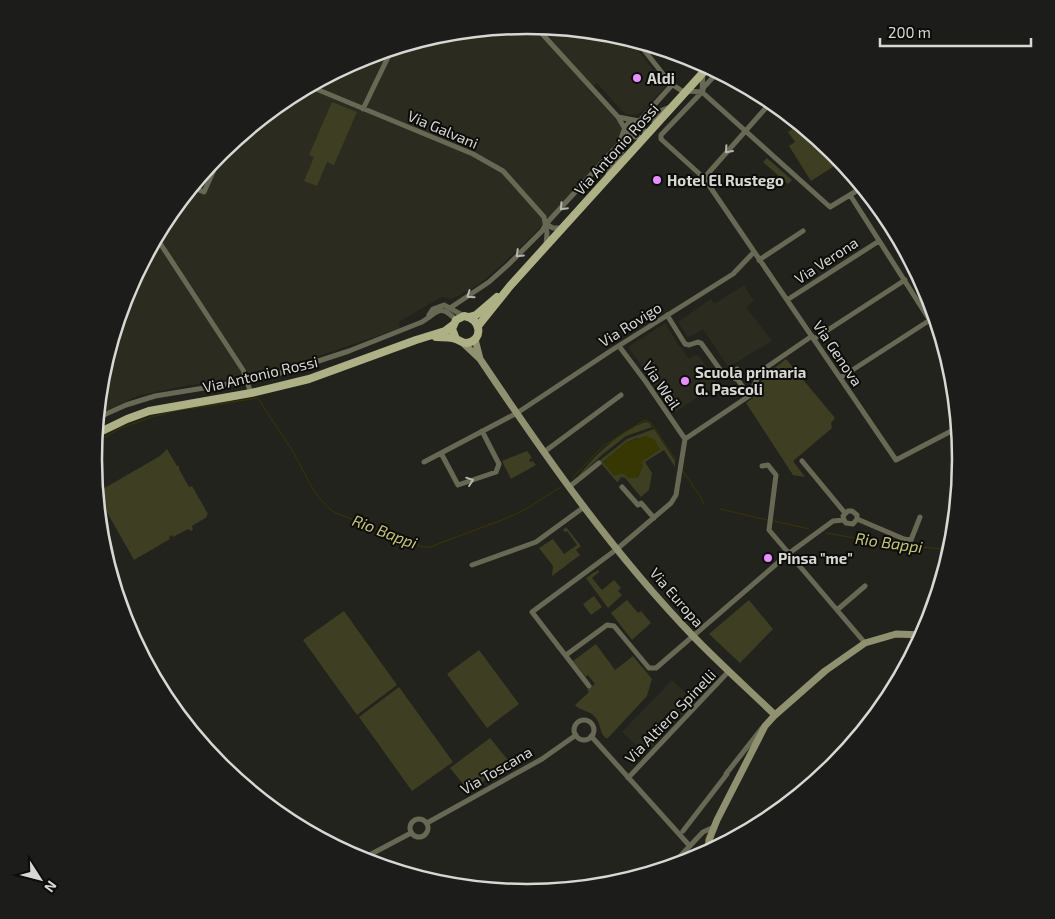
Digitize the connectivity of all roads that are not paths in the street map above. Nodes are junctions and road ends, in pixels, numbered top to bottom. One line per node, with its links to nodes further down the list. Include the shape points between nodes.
1 (543, 35): 14 (street)
2 (644, 50): 7 (street)
3 (388, 57): 13 (street)
4 (703, 73): 6 (main road, Via Antonio Rossi); 9 (street)
5 (714, 77): 9 (street, Via Antonio Rossi)
6 (696, 81): 9 (street); 10 (main road, Via Antonio Rossi)
7 (672, 84): 10 (street); 16 (street, Via Antonio Rossi)
8 (318, 90): 13 (street, Via Galvani)
9 (700, 91): 10 (street); 18 (street); 20 (street, Via Antonio Rossi)
10 (686, 92): 11 (main road, Via Antonio Rossi)
11 (673, 106): 16 (street, via 660,111 652,120); 21 (main road, Via Antonio Rossi)
12 (766, 108): 18 (street)
13 (364, 109): 28 (street, Via Galvani, via 473,154 503,171 544,217)
14 (618, 117): 15 (street); 17 (street)
15 (631, 120): 16 (street); 17 (street)
16 (639, 121): 17 (street, via 636,125); 21 (street, via 645,132)
17 (624, 127): 19 (street); 28 (street, Via Antonio Rossi, one-way to 28, via 619,144)
18 (746, 130): 23 (street, one-way to 23); 27 (street, via 830,207)
19 (629, 136): 21 (street); 24 (street, via 626,147)
20 (661, 136): 23 (street, Via Genova)
21 (644, 138): 24 (main road, Via Antonio Rossi)
22 (213, 173): 25 (street, via 204,192)
23 (704, 178): 34 (street, Via Genova)
24 (604, 182): 29 (main road, Via Antonio Rossi)
25 (198, 190)
26 (857, 191): 27 (street)
27 (850, 195): 31 (street)
28 (546, 224): 29 (street); 33 (street, via 548,239); 39 (street, Via Antonio Rossi, one-way to 39, via 489,282)
29 (564, 228): 33 (main road, Via Antonio Rossi)
30 (803, 230): 35 (street)
31 (879, 241): 36 (street); 38 (street, Via Verona)
32 (161, 244): 56 (street)
33 (544, 250): 37 (main road, Via Antonio Rossi)
34 (754, 252): 35 (street, Via Genova); 40 (street, Via Rovigo, via 733,274)
35 (759, 260): 38 (street, Via Genova)
36 (905, 280): 43 (street); 48 (street)
37 (510, 286): 41 (main road, Via Antonio Rossi, via 476,315); 45 (main road, Via Antonio Rossi)
38 (787, 300): 48 (street, Via Genova)
39 (450, 308): 41 (street); 42 (street, Via Antonio Rossi, via 438,306)
40 (667, 315): 51 (street, Via Rovigo); 55 (street, via 685,344 701,344 720,371)
41 (467, 317): 44 (main road, Via Antonio Rossi); 45 (main road)
42 (427, 318): 44 (street, Via Antonio Rossi, via 443,310); 56 (street, Via Antonio Rossi, via 314,363)
43 (930, 320): 54 (street)
44 (455, 322): 46 (main road, Via Antonio Rossi, via 446,331); 47 (main road, via 452,329)
45 (478, 326): 49 (main road, Via Antonio Rossi)
46 (429, 337): 47 (main road, Via Antonio Rossi); 57 (main road, Via Antonio Rossi, via 309,379)
47 (456, 338): 50 (main road)
48 (813, 338): 54 (street, Via Genova); 59 (street, via 764,369)
49 (475, 339): 50 (main road); 52 (street, Via Europa)
50 (463, 343): 52 (street, Via Europa)
51 (619, 346): 60 (street, Via Rovigo); 65 (street, Via Weil)
52 (480, 359): 60 (street, Via Europa)
53 (737, 369): 55 (street)
54 (840, 378): 62 (street, Via Genova, via 896,460)
55 (738, 380): 59 (street)
56 (247, 381): 57 (street); 61 (street, Via Antonio Rossi, via 155,396)
57 (251, 393): 63 (main road, Via Antonio Rossi, via 149,411)
58 (620, 395): 66 (street)
59 (748, 396): 65 (street)
60 (517, 413): 64 (street, Via Rovigo); 66 (street, Via Europa)
61 (104, 415)
62 (952, 430)
63 (103, 431)
64 (482, 431): 67 (street, Via Rovigo); 67 (street, one-way to 64, via 458,485 496,472 499,464)
65 (685, 439): 77 (street, via 674,500)
66 (544, 452): 72 (street, Via Europa)
67 (441, 453): 69 (street, Via Rovigo)
68 (802, 461): 75 (street)
69 (424, 462)
70 (599, 463): 72 (street)
71 (762, 466): 81 (street, via 768,465 776,476 769,530)
72 (567, 484): 74 (street, Via Europa)
73 (622, 487): 77 (street)
74 (584, 507): 80 (street, Via Europa); 82 (street, via 536,542)
75 (845, 513): 78 (street, via 852,510); 79 (street)
76 (920, 517): 78 (street, via 911,540)
77 (654, 518): 80 (street)
78 (857, 519): 79 (street, via 853,524)
79 (844, 520): 81 (street, via 833,521)
80 (617, 549): 86 (street, Via Europa); 88 (street, via 532,612)
81 (788, 554): 84 (street); 86 (street)
82 (472, 565)
83 (865, 586): 84 (street)
84 (837, 610): 87 (street)
85 (915, 635): 87 (street, via 896,634)
86 (693, 636): 88 (street, via 661,665 652,669 614,626 607,625); 89 (street, Via Europa)
87 (864, 643): 91 (street, via 825,671)
88 (566, 655): 90 (street)
89 (729, 671): 91 (street, Via Europa); 95 (street, Via Altiero Spinelli)
90 (589, 686)
91 (775, 715): 92 (street)
92 (765, 726): 97 (street); 98 (street)
93 (576, 735): 94 (street, via 583,739); 94 (street, Via Toscana, via 577,722 584,720 594,727); 96 (street, Via Toscana, via 542,759)
94 (591, 736): 95 (street)
95 (628, 778): 100 (street)
96 (428, 823): 99 (street, Via Toscana, via 425,836); 99 (street, Via Toscana, via 422,819 413,820)
97 (714, 826): 101 (street); 103 (street, via 703,832)
98 (683, 831)
99 (411, 833): 102 (street, Via Toscana)
100 (688, 844)
101 (709, 844)
102 (370, 855)
103 (679, 857)

